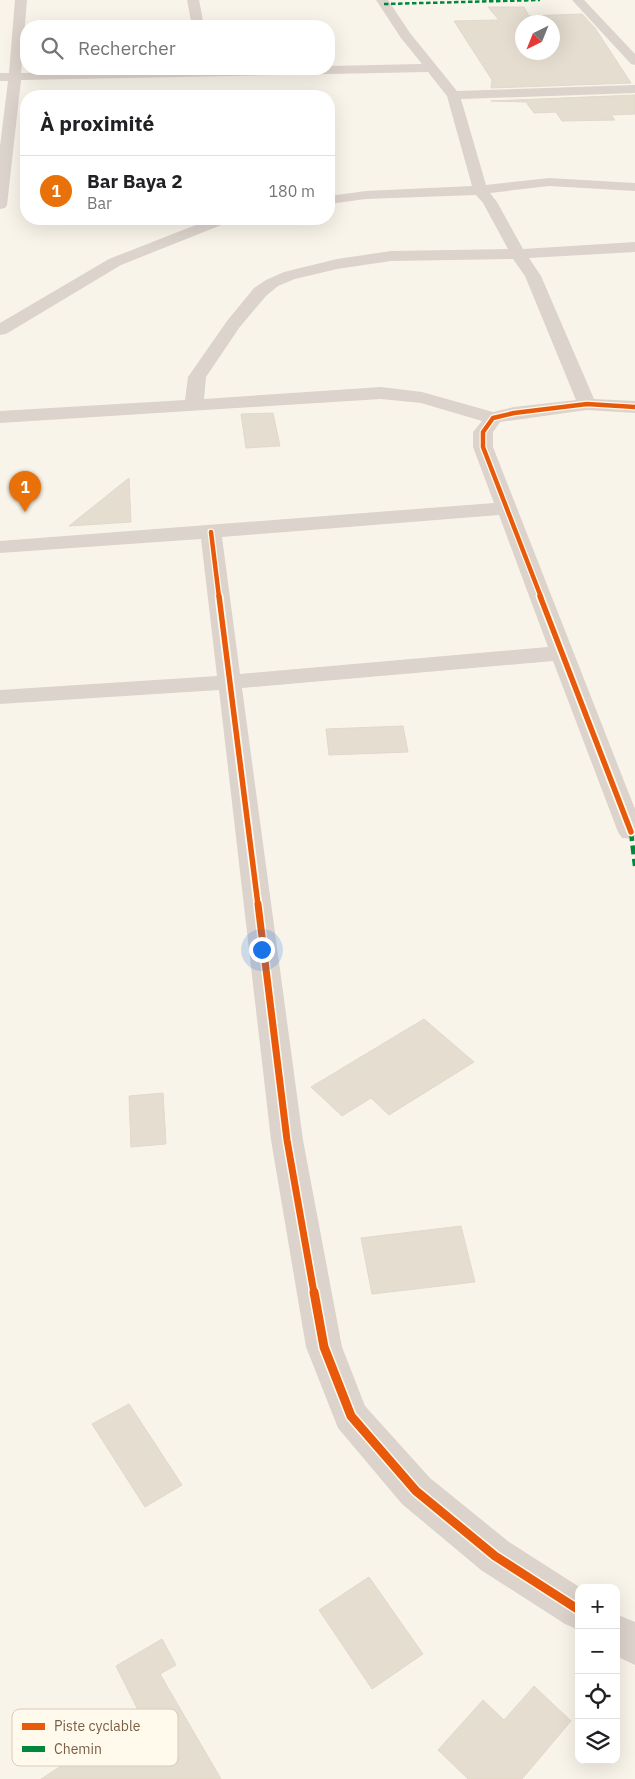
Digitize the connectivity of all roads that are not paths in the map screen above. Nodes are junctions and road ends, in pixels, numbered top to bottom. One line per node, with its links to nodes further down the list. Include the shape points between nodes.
1 (21, 0): 11 (street, via 13,28)
2 (193, 0): 5 (street)
3 (382, 0): 7 (street)
4 (578, 0): 6 (street)
5 (197, 20)
6 (635, 61)
7 (431, 68): 8 (street); 15 (street)
8 (335, 70)
9 (62, 75): 11 (street)
10 (204, 75): 13 (street)
11 (15, 76): 12 (street); 19 (street)
12 (0, 77)
13 (201, 89)
14 (635, 89): 15 (street)
15 (453, 96): 17 (street)
16 (635, 186): 17 (street, via 549,182)
17 (480, 190): 18 (street); 22 (street)
18 (335, 199)
19 (0, 205)
20 (209, 225): 23 (street, via 115,262)
21 (635, 247): 22 (street)
22 (518, 254): 24 (street, via 391,256 337,264 290,275 272,283 260,292 233,325 197,378); 25 (street, via 533,276)
23 (0, 330)
24 (194, 404): 27 (street); 28 (street, via 381,393 422,398)
25 (587, 404): 26 (street); 28 (street, via 514,412)
26 (635, 407)
27 (0, 418)
28 (493, 418): 29 (street, via 482,432 483,447)
29 (508, 508): 30 (street); 32 (street)
30 (211, 532): 31 (street); 33 (street)
31 (0, 547)
32 (562, 653): 33 (street); 35 (street)
33 (228, 682): 34 (street); 36 (street, via 287,1140 324,1346 351,1416 416,1491 495,1556)
34 (0, 697)
35 (631, 832)
36 (575, 1607)
37 (620, 1636): 38 (street)
38 (635, 1644)

